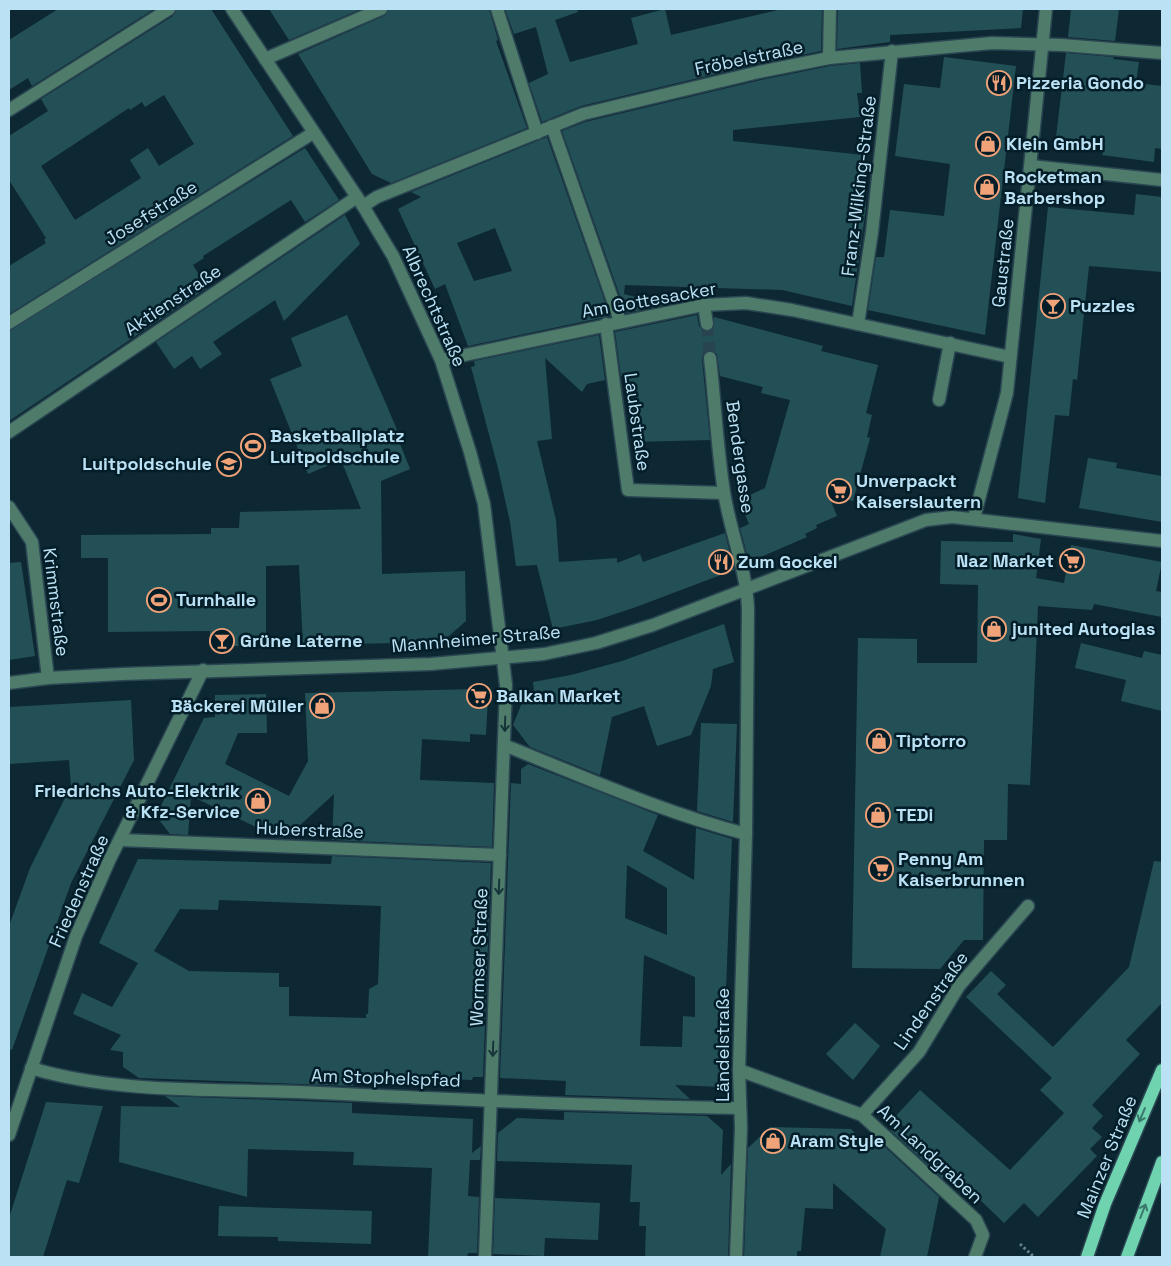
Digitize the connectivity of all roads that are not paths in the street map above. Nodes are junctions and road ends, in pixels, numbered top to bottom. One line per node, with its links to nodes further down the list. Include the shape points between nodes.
1 (169, 9): 12 (street)
2 (232, 9): 11 (street, Albrechtstraße)
3 (381, 9): 11 (street)
4 (497, 9): 15 (street)
5 (830, 9): 10 (street)
6 (1046, 9): 7 (street, Gaustraße)
7 (1042, 44): 8 (street, Fröbelstraße, via 992,43); 9 (street, Fröbelstraße); 16 (street, Gaustraße)
8 (892, 52): 10 (street, Fröbelstraße); 24 (street, Franz-Wilking-Straße)
9 (1162, 53)
10 (829, 58): 13 (street, Fröbelstraße, via 583,114)
11 (265, 59): 14 (street, Albrechtstraße)
12 (9, 110)
13 (552, 126): 15 (street, Fröbelstraße); 20 (street)
14 (313, 133): 18 (street, Albrechtstraße); 21 (street, Josefstraße)
15 (537, 133): 18 (street, Fröbelstraße)
16 (1032, 166): 17 (street); 26 (street, Gaustraße)
17 (1162, 180)
18 (360, 201): 28 (street, Albrechtstraße, via 393,256); 30 (street, Aktienstraße)
19 (704, 305): 20 (street, Am Gottesacker); 23 (street); 24 (street, Am Gottesacker, via 746,303)
20 (620, 321): 22 (street, Am Gottesacker)
21 (9, 323)
22 (606, 324): 28 (street, Am Gottesacker); 31 (street, Laubstraße, via 628,490)
23 (706, 324)
24 (858, 324): 25 (street, Am Gottesacker)
25 (950, 343): 26 (street, Am Gottesacker); 29 (street)
26 (1010, 357): 33 (street, Gaustraße, via 1007,393)
27 (710, 358): 31 (street, Bendergasse)
28 (441, 360): 36 (street, Albrechtstraße, via 484,504)
29 (939, 400)
30 (9, 432)
31 (724, 493): 35 (street, Bendergasse)
32 (9, 506): 38 (street, Krimmstraße, via 32,542)
33 (974, 518): 34 (street, Mannheimer Straße); 35 (street, Mannheimer Straße, via 952,516 926,520)
34 (1162, 541)
35 (747, 590): 36 (street, Mannheimer Straße, via 596,643); 41 (street, Ländelstraße)
36 (504, 658): 37 (street, Mannheimer Straße, via 431,664); 40 (street, Wormser Straße, one-way to 40)
37 (203, 670): 38 (street, Mannheimer Straße); 42 (street, Friedenstraße)
38 (48, 678): 39 (street, Mannheimer Straße)
39 (9, 684)
40 (504, 745): 41 (street, via 649,804); 43 (street, Wormser Straße)
41 (746, 834): 46 (street, Ländelstraße)
42 (120, 840): 43 (street, Huberstraße); 45 (street, Friedenstraße, via 76,936)
43 (500, 855): 48 (street, Wormser Straße, one-way to 48)
44 (1028, 906): 50 (street, Lindenstraße, via 959,986 920,1052)
45 (31, 1068): 48 (street, Am Stophelspfad, via 50,1074 133,1085); 51 (street, Friedenstraße)
46 (739, 1070): 49 (street, Ländelstraße); 50 (street, Am Landgraben)
47 (1162, 1070): 56 (main road, Mainzer Straße, one-way to 56, via 1105,1204)
48 (492, 1101): 49 (street, Am Stophelspfad); 53 (street, Wormser Straße)
49 (740, 1108): 54 (street, Ländelstraße)
50 (862, 1115): 55 (street, Am Landgraben, via 976,1220 983,1235)
51 (9, 1135)
52 (1162, 1162): 57 (main road, one-way to 52)
53 (485, 1257)
54 (736, 1257)
55 (975, 1257)
56 (1087, 1257)
57 (1127, 1257)

